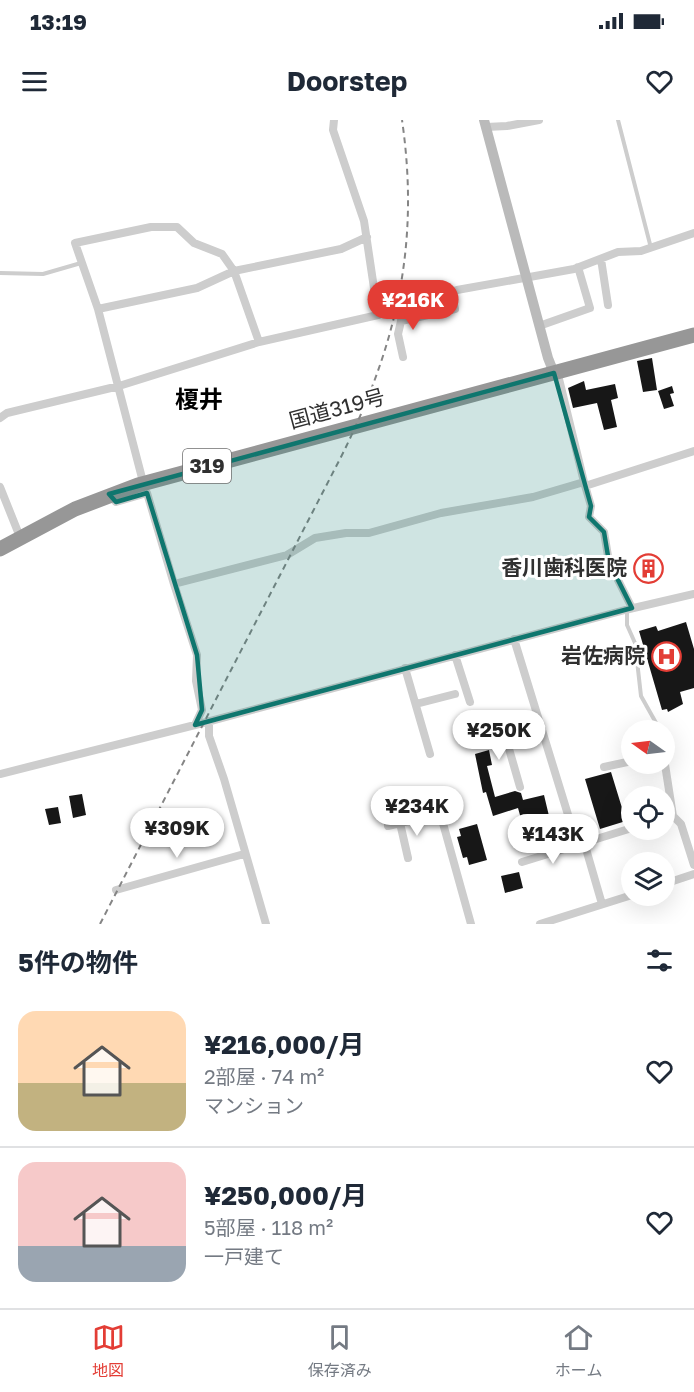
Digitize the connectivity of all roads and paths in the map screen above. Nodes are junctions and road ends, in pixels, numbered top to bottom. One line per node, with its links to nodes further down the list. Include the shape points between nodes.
1 (333, 120): 6 (street)
2 (539, 120): 4 (street, via 507,126)
3 (618, 120): 7 (lane)
4 (485, 123): 13 (street)
5 (694, 232): 7 (street)
6 (367, 237): 11 (street, via 341,249); 18 (street)
7 (651, 249): 8 (street, via 618,252)
8 (601, 259): 10 (street); 16 (street)
9 (82, 263): 11 (street, via 75,243 151,227 177,227 194,243 222,254); 12 (lane, via 43,274); 17 (street)
10 (578, 267): 13 (street); 20 (street, via 590,309)
11 (234, 271): 17 (street, via 197,288); 22 (street)
12 (0, 273)
13 (526, 279): 14 (street); 20 (street)
14 (451, 292): 15 (street); 19 (street, via 455,309)
15 (405, 304): 18 (street); 19 (street)
16 (608, 305)
17 (98, 309): 25 (street)
18 (378, 315): 22 (street)
19 (401, 321): 23 (street, via 398,334)
20 (539, 326): 24 (street)
21 (694, 334): 24 (highway, 国道319号 / 319)
22 (259, 342): 25 (street)
23 (403, 357)
24 (555, 373): 29 (street); 31 (highway, 国道319号 / 319)
25 (119, 386): 26 (street, via 7,413); 28 (street)
26 (0, 418)
27 (694, 451): 29 (street)
28 (142, 478)
29 (584, 484): 34 (street, via 369,532 315,538 287,555); 36 (street, via 591,506 589,517 604,532 609,562)
30 (0, 487): 32 (street)
31 (109, 494): 32 (highway, 国道319号 / 319); 34 (street, via 116,502 147,493)
32 (21, 537): 33 (highway, 国道319号 / 319)
33 (0, 549)
34 (174, 584): 45 (street, via 197,655 196,681 202,710)
35 (694, 594): 36 (street)
36 (629, 609): 37 (street); 43 (lane, via 627,625 635,643 641,696)
37 (514, 639): 38 (street); 46 (street)
38 (455, 655): 39 (street); 41 (street)
39 (405, 668): 42 (street); 44 (street)
40 (454, 694): 42 (street)
41 (470, 702)
42 (416, 704): 47 (street)
43 (654, 720)
44 (209, 721): 45 (street); 57 (street, via 209,736)
45 (195, 725): 50 (street)
46 (541, 725): 51 (street, via 504,732); 56 (street)
47 (430, 754)
48 (621, 763): 49 (street)
49 (604, 767)
50 (0, 774)
51 (520, 787)
52 (675, 820): 60 (street, via 681,824)
53 (400, 823): 54 (street); 58 (street); 67 (street, via 440,811)
54 (388, 826)
55 (621, 831): 56 (street)
56 (580, 843): 59 (street); 65 (street)
57 (244, 854): 63 (street); 66 (street)
58 (408, 858)
59 (522, 862)
60 (694, 865)
61 (694, 874): 62 (street)
62 (675, 880)
63 (116, 890)
64 (621, 898): 65 (street)
65 (602, 904): 68 (street)
66 (266, 924)
67 (471, 924)
68 (540, 924)

